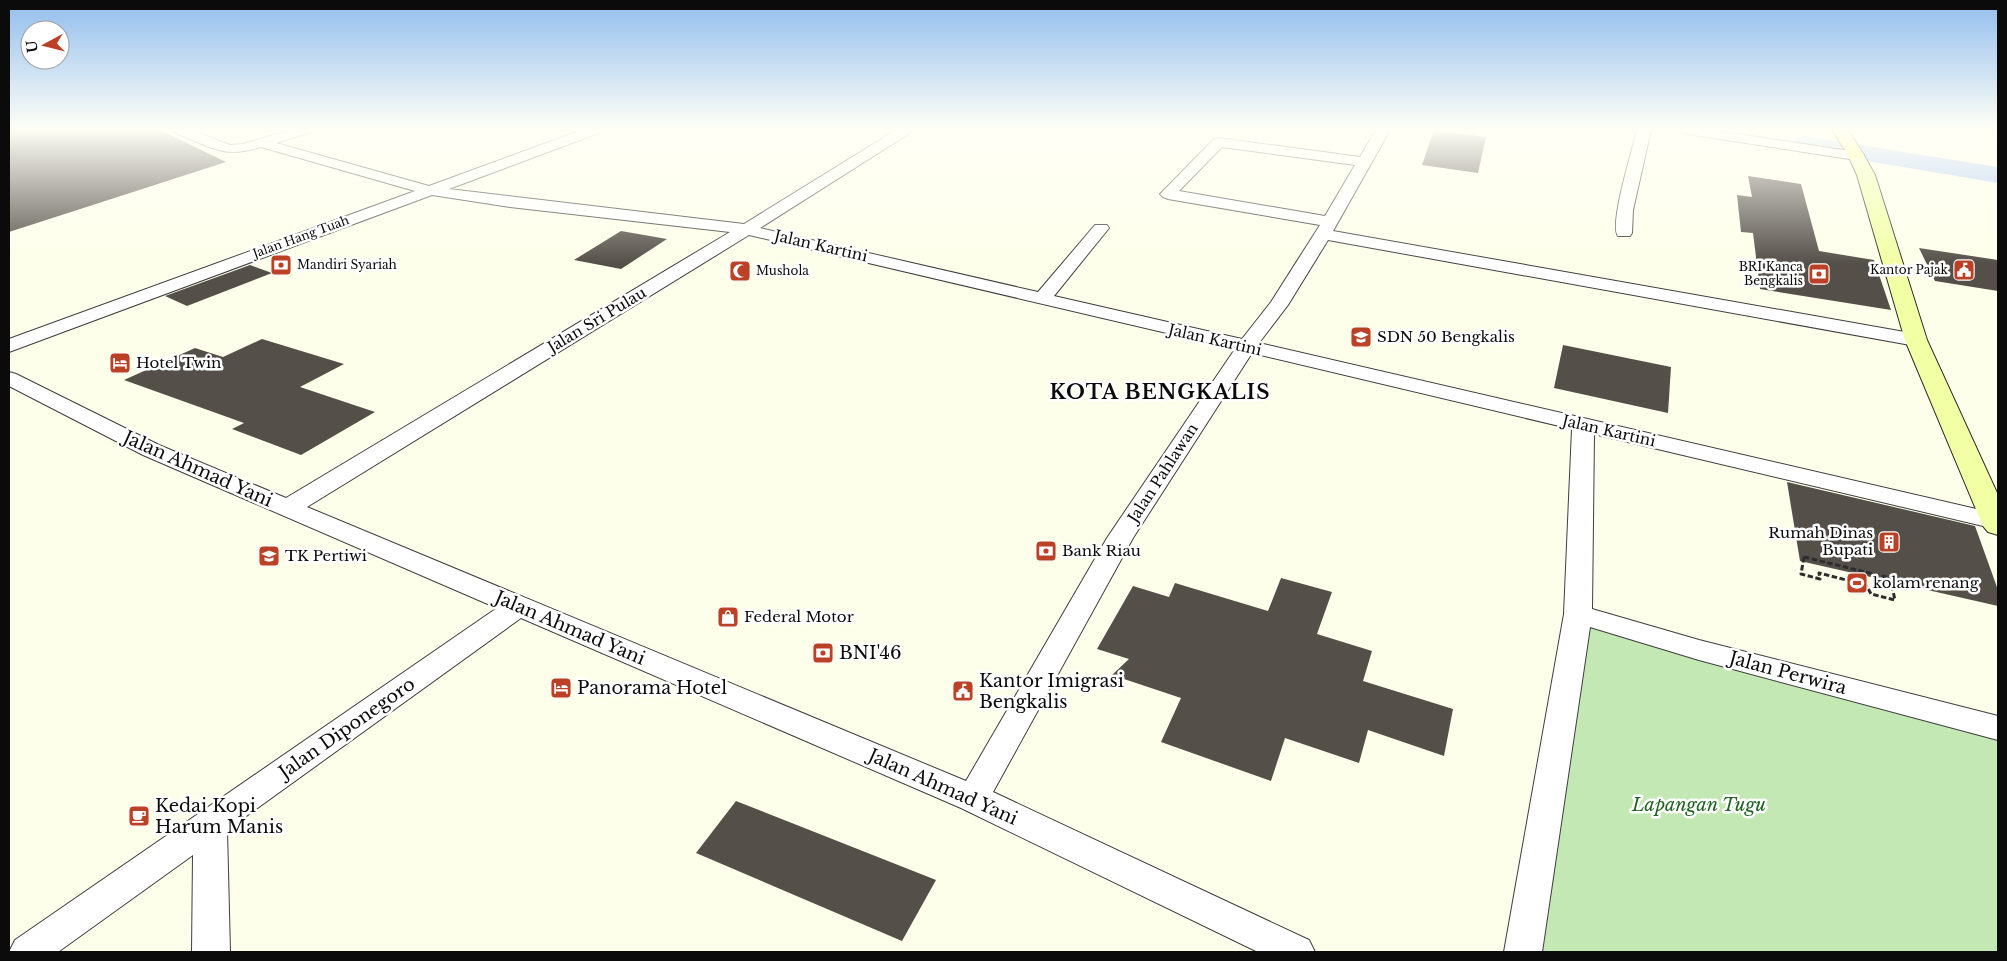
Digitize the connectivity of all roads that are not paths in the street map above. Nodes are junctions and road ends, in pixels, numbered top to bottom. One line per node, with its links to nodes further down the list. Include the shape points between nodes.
1 (374, 175): 8 (street, Jalan Kartini)
2 (470, 175): 8 (street, Jalan Hang Tuah)
3 (833, 175): 13 (street, Jalan Sri Pulau)
4 (1187, 175): 9 (street)
5 (1357, 175): 12 (street, Jalan Pahlawan)
6 (1633, 175): 14 (street, via 1625,210)
7 (1866, 175): 16 (street)
8 (428, 190): 13 (street, Jalan Kartini); 17 (street, Jalan Hang Tuah)
9 (1168, 194): 10 (street); 12 (street)
10 (1155, 206)
11 (1101, 228): 15 (street)
12 (1327, 228): 16 (street); 18 (street, Jalan Pahlawan, via 1279,305)
13 (745, 229): 15 (street, Jalan Kartini); 21 (street, Jalan Sri Pulau)
14 (1624, 233)
15 (1042, 299): 18 (street, Jalan Kartini)
16 (1916, 340): 22 (street)
17 (9, 346)
18 (1246, 347): 20 (street, Jalan Kartini); 26 (street, Jalan Pahlawan, via 1120,538)
19 (9, 378): 21 (street, Jalan Ahmad Yani, via 151,450)
20 (1583, 425): 22 (street, Jalan Kartini); 24 (street)
21 (287, 508): 23 (street, Jalan Ahmad Yani)
22 (1997, 524)
23 (519, 606): 26 (street, Jalan Ahmad Yani); 27 (street, Jalan Diponegoro)
24 (1578, 614): 25 (street, Jalan Perwira, via 1699,650); 31 (street)
25 (1998, 728)
26 (973, 798): 30 (street, Jalan Ahmad Yani)
27 (210, 825): 28 (street, Jalan Diponegoro); 29 (street)
28 (28, 952)
29 (211, 952)
30 (1296, 952)
31 (1523, 952)

